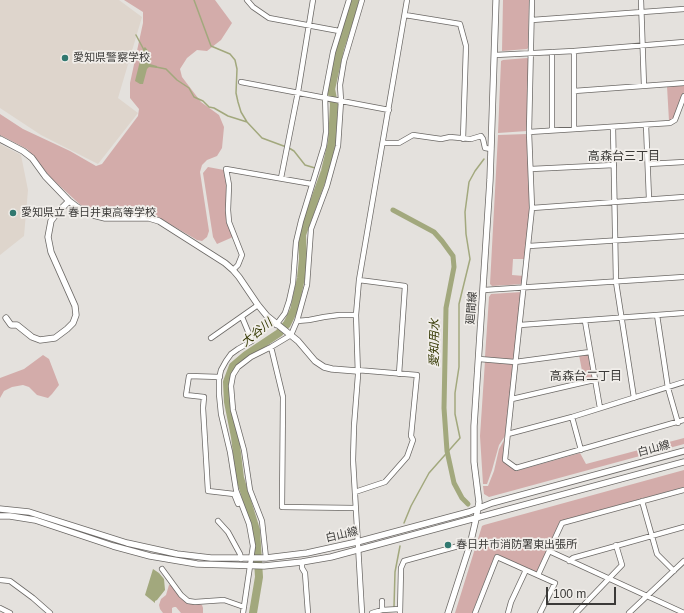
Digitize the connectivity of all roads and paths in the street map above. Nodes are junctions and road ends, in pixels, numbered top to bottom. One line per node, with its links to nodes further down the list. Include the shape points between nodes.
1 (246, 0): 13 (street, via 269,18)
2 (313, 0): 13 (street)
3 (349, 0): 14 (street)
4 (362, 0): 28 (street, via 342,69)
5 (408, 0): 11 (street)
6 (496, 0): 20 (street, 廻間線)
7 (532, 0): 12 (street)
8 (641, 0): 10 (street)
9 (684, 9): 10 (street)
10 (642, 13): 12 (street); 16 (street)
11 (405, 14): 29 (street); 36 (street, via 460,24 466,46)
12 (532, 20): 19 (street)
13 (309, 25): 14 (street); 25 (street)
14 (339, 31): 27 (street)
15 (684, 42): 16 (street)
16 (642, 45): 17 (street); 23 (street)
17 (574, 51): 18 (street); 24 (street)
18 (552, 52): 19 (street); 33 (street)
19 (531, 53): 20 (street); 34 (street)
20 (495, 55): 38 (street, 廻間線)
21 (241, 82): 25 (street)
22 (684, 83): 23 (street)
23 (644, 86): 24 (street)
24 (574, 91): 32 (street)
25 (298, 92): 27 (street); 43 (street)
26 (684, 96): 30 (street, via 675,120 670,123)
27 (325, 98): 28 (street); 44 (street, via 324,146)
28 (340, 100): 29 (street); 66 (street, via 338,146 311,229 307,285)
29 (389, 110): 37 (street)
30 (646, 125): 31 (street); 40 (street)
31 (613, 127): 32 (street); 41 (street)
32 (574, 129): 33 (street)
33 (552, 130): 34 (street)
34 (529, 132): 42 (street)
35 (0, 139): 47 (street, via 32,158 45,176)
36 (463, 139): 37 (street, via 413,135 399,143); 38 (street, via 482,136 485,148)
37 (383, 143): 55 (street)
38 (491, 149): 58 (street, 廻間線)
39 (684, 162): 40 (street)
40 (648, 164): 46 (street)
41 (614, 165): 42 (street); 48 (street)
42 (531, 169): 49 (street)
43 (281, 178): 44 (street); 53 (street, via 226,169 229,185 229,222 242,255)
44 (312, 184): 68 (street, via 296,242 289,301)
45 (684, 197): 46 (street)
46 (649, 199): 48 (street)
47 (70, 201): 53 (street, via 76,207 95,216 148,218 159,221); 64 (street, via 51,222 48,237 51,252 75,306 76,315 73,323 55,338 40,340 17,325 11,325)
48 (615, 202): 49 (street); 51 (street)
49 (532, 208): 52 (street)
50 (684, 236): 51 (street)
51 (616, 240): 52 (street); 56 (street)
52 (529, 246): 57 (street)
53 (233, 270): 59 (street)
54 (684, 277): 56 (street)
55 (359, 280): 61 (street); 77 (street, via 405,286)
56 (616, 282): 57 (street); 65 (street)
57 (524, 288): 58 (street); 69 (street)
58 (484, 290): 74 (street, 廻間線)
59 (258, 305): 63 (street); 68 (street)
60 (684, 313): 62 (street)
61 (356, 315): 66 (street); 76 (street)
62 (657, 316): 65 (street); 81 (street)
63 (242, 317): 71 (street); 78 (street, via 252,341 231,354)
64 (6, 318)
65 (621, 318): 67 (street); 82 (street)
66 (297, 320): 70 (street)
67 (585, 321): 69 (street); 73 (street)
68 (278, 325): 70 (street)
69 (520, 325): 75 (street)
70 (291, 334): 72 (street); 76 (street, via 315,361 324,367)
71 (211, 338)
72 (271, 347): 95 (street, via 283,396 282,507); 109 (street, via 238,366 231,386 233,410 244,450 250,490 262,521)
73 (590, 352): 75 (street); 79 (street)
74 (479, 359): 75 (street); 97 (street, 廻間線, via 474,426)
75 (515, 362): 83 (street)
76 (357, 371): 77 (street); 93 (street, via 353,437)
77 (399, 374): 93 (street, via 417,375 411,436 413,440 407,457 385,482)
78 (220, 376): 98 (street, via 221,414 236,490); 98 (street, via 189,376 186,395 204,397 208,491 234,494)
79 (594, 380): 83 (street); 84 (street)
80 (684, 382): 81 (street)
81 (668, 388): 82 (street); 87 (street)
82 (634, 398): 84 (street)
83 (512, 399): 88 (street)
84 (600, 408): 85 (street)
85 (572, 417): 88 (street); 89 (street)
86 (684, 420): 87 (street)
87 (678, 423): 89 (street)
88 (508, 434): 89 (street, via 505,460 516,468)
89 (582, 450)
90 (684, 451): 97 (street, 白山線)
91 (684, 462): 100 (street, 白山線)
92 (684, 490): 94 (street)
93 (355, 492): 95 (street)
94 (642, 501): 103 (street); 108 (street, via 562,524)
95 (355, 508): 104 (street)
96 (0, 509): 110 (street, 白山線, via 29,512 152,549 194,556)
97 (478, 509): 100 (street, 廻間線); 104 (street, 白山線)
98 (245, 514): 111 (street, via 249,524)
99 (0, 516): 115 (street, 白山線, via 35,520 150,556 197,564)
100 (476, 519): 105 (street, 廻間線); 107 (street, 白山線)
101 (218, 521): 110 (street, via 228,532 240,554)
102 (684, 527): 103 (street)
103 (652, 536): 106 (street); 118 (street, via 657,554)
104 (357, 542): 107 (street); 109 (street, 白山線, via 307,553)
105 (470, 545): 127 (street, via 404,561); 134 (street, 廻間線)
106 (616, 545): 112 (street); 120 (street, via 622,565)
107 (358, 550): 114 (street, 白山線); 132 (street)
108 (549, 551): 112 (street); 119 (street)
109 (265, 558): 111 (street, 白山線)
110 (240, 559): 111 (street, 白山線)
111 (252, 559): 115 (street)
112 (570, 561): 120 (street)
113 (684, 561): 118 (street)
114 (302, 562): 115 (street, 白山線); 131 (street)
115 (251, 566): 124 (street)
116 (162, 569): 124 (street, via 188,601 224,600)
117 (526, 570): 119 (street); 135 (street, via 497,556); 136 (street)
118 (674, 571): 122 (street)
119 (538, 575): 137 (street, via 555,583)
120 (608, 578): 122 (street); 138 (street)
121 (0, 580): 129 (street, via 10,581)
122 (647, 596): 139 (street); 140 (street)
123 (382, 601): 126 (street)
124 (244, 607): 130 (street)
125 (0, 608): 128 (street)
126 (382, 610): 127 (street); 133 (street)
127 (397, 610)
128 (10, 613)
129 (50, 613)
130 (243, 613)
131 (308, 613)
132 (362, 613)
133 (372, 613)
134 (448, 613)
135 (475, 613)
136 (508, 613)
137 (540, 613)
138 (576, 613)
139 (629, 613)
140 (684, 613)

